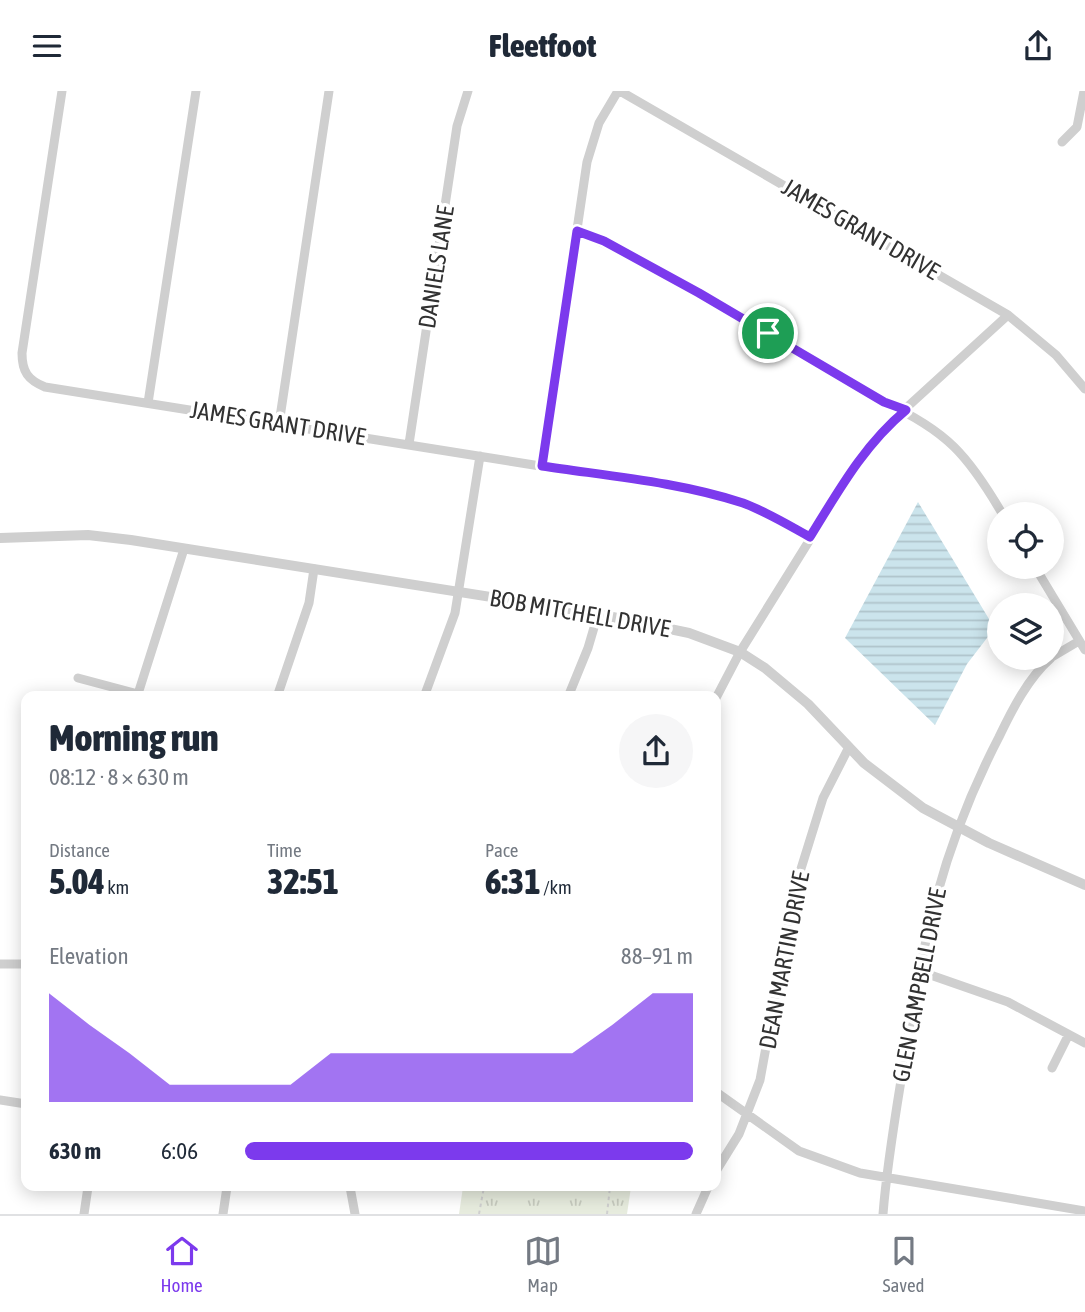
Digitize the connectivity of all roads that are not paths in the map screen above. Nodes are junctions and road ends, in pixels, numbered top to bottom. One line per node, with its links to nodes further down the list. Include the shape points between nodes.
1 (62, 91): 11 (street, JAMES GRANT DRIVE, via 23,369 32,381 45,387)
2 (196, 91): 11 (street)
3 (329, 91): 13 (street)
4 (468, 91): 14 (street, DANIELS LANE, via 457,126)
5 (619, 91): 8 (street, via 595,133); 9 (street, JAMES GRANT DRIVE)
6 (1084, 91): 7 (street, via 1077,127)
7 (1062, 142)
8 (577, 231): 12 (street, via 636,258 884,402); 16 (street)
9 (1008, 315): 10 (street, JAMES GRANT DRIVE, via 1056,355); 12 (street)
10 (1085, 389)
11 (148, 403): 13 (street, JAMES GRANT DRIVE)
12 (906, 410): 17 (street, via 961,451); 19 (street, via 865,451)
13 (279, 424): 14 (street, JAMES GRANT DRIVE)
14 (409, 444): 15 (street, JAMES GRANT DRIVE)
15 (480, 456): 16 (street, JAMES GRANT DRIVE); 23 (street)
16 (542, 466): 19 (street, JAMES GRANT DRIVE, via 725,498 760,510)
17 (994, 502)
18 (0, 537): 20 (street, BOB MITCHELL DRIVE, via 88,535)
19 (810, 537): 28 (street)
20 (184, 549): 21 (street, BOB MITCHELL DRIVE); 32 (street)
21 (314, 569): 23 (street, BOB MITCHELL DRIVE); 33 (street, via 309,603)
22 (1042, 579): 25 (street)
23 (458, 592): 24 (street, BOB MITCHELL DRIVE); 34 (street, via 455,613)
24 (598, 614): 28 (street, BOB MITCHELL DRIVE, via 689,632); 35 (street)
25 (1079, 641): 26 (street, GLEN CAMPBELL DRIVE); 27 (street)
26 (1064, 650)
27 (1085, 650)
28 (740, 652): 36 (street); 37 (street, BOB MITCHELL DRIVE, via 793,689)
29 (1043, 670): 38 (street, GLEN CAMPBELL DRIVE, via 1008,719)
30 (78, 678): 31 (street)
31 (124, 691)
32 (139, 691)
33 (279, 691)
34 (426, 691)
35 (570, 691)
36 (720, 691)
37 (849, 747): 38 (street, BOB MITCHELL DRIVE, via 886,781); 49 (street, DEAN MARTIN DRIVE, via 833,774 806,849 783,944 760,1080)
38 (956, 826): 39 (street, BOB MITCHELL DRIVE); 42 (street, GLEN CAMPBELL DRIVE)
39 (1085, 885)
40 (0, 964): 41 (street)
41 (21, 964)
42 (919, 971): 43 (street, via 998,998); 51 (street, GLEN CAMPBELL DRIVE)
43 (1068, 1036): 44 (street); 45 (street)
44 (1085, 1043)
45 (1052, 1068)
46 (721, 1096): 49 (street)
47 (0, 1100): 48 (street)
48 (21, 1103)
49 (747, 1116): 50 (street, DEAN MARTIN DRIVE); 51 (street, via 812,1157)
50 (721, 1162)
51 (886, 1179): 56 (street); 61 (street, GLEN CAMPBELL DRIVE)
52 (87, 1191): 57 (street)
53 (226, 1191): 58 (street)
54 (351, 1191): 59 (street)
55 (706, 1191): 60 (street)
56 (1085, 1211)
57 (84, 1214)
58 (223, 1214)
59 (355, 1214)
60 (696, 1214)
61 (883, 1214)

